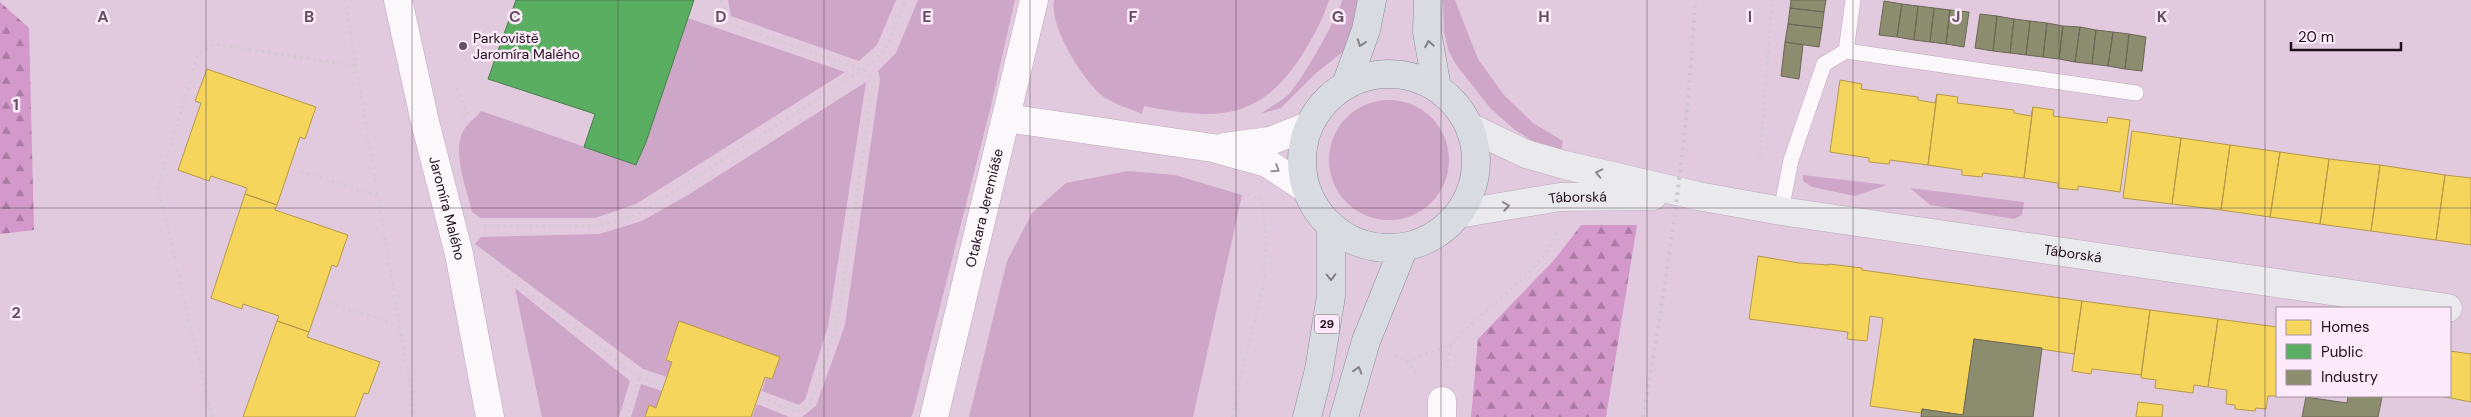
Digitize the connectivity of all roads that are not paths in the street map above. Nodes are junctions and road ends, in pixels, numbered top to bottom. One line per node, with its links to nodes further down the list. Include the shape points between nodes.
1 (1034, 0): 10 (street, Otakara Jeremiáše)
2 (1372, 0): 7 (main road, one-way to 7, via 1366,30)
3 (1428, 0): 8 (main road, one-way to 3, via 1427,32)
4 (1854, 0): 6 (lane)
5 (400, 9): 23 (street, Jaromíra Malého, via 459,254)
6 (1846, 51): 9 (lane); 16 (lane, via 1824,64 1791,160)
7 (1346, 85): 8 (main road, via 1384,75 1407,76); 11 (main road, via 1322,103)
8 (1436, 88): 12 (main road, via 1457,104)
9 (2136, 93)
10 (1007, 118): 13 (street); 24 (street, Otakara Jeremiáše)
11 (1308, 126): 13 (street, via 1270,141); 14 (main road, via 1301,158)
12 (1474, 129): 15 (main road, Táborská, one-way to 12, via 1526,154); 17 (main road, via 1478,156 1474,179)
13 (1213, 148): 14 (street, one-way to 14, via 1266,163)
14 (1305, 188): 18 (main road, via 1319,215)
15 (1698, 196): 16 (main road, Táborská); 17 (main road, Táborská, one-way to 15, via 1560,196)
16 (1781, 211): 20 (main road, Táborská)
17 (1458, 214): 19 (main road, via 1436,234)
18 (1331, 228): 19 (main road, via 1350,240 1371,247); 25 (main road, 29, one-way to 25, via 1332,296)
19 (1404, 247): 26 (main road, one-way to 19, via 1366,341)
20 (2442, 307)
21 (2451, 308): 22 (main road, Táborská)
22 (2471, 312)
23 (490, 417)
24 (934, 417)
25 (1307, 417)
26 (1344, 417)

